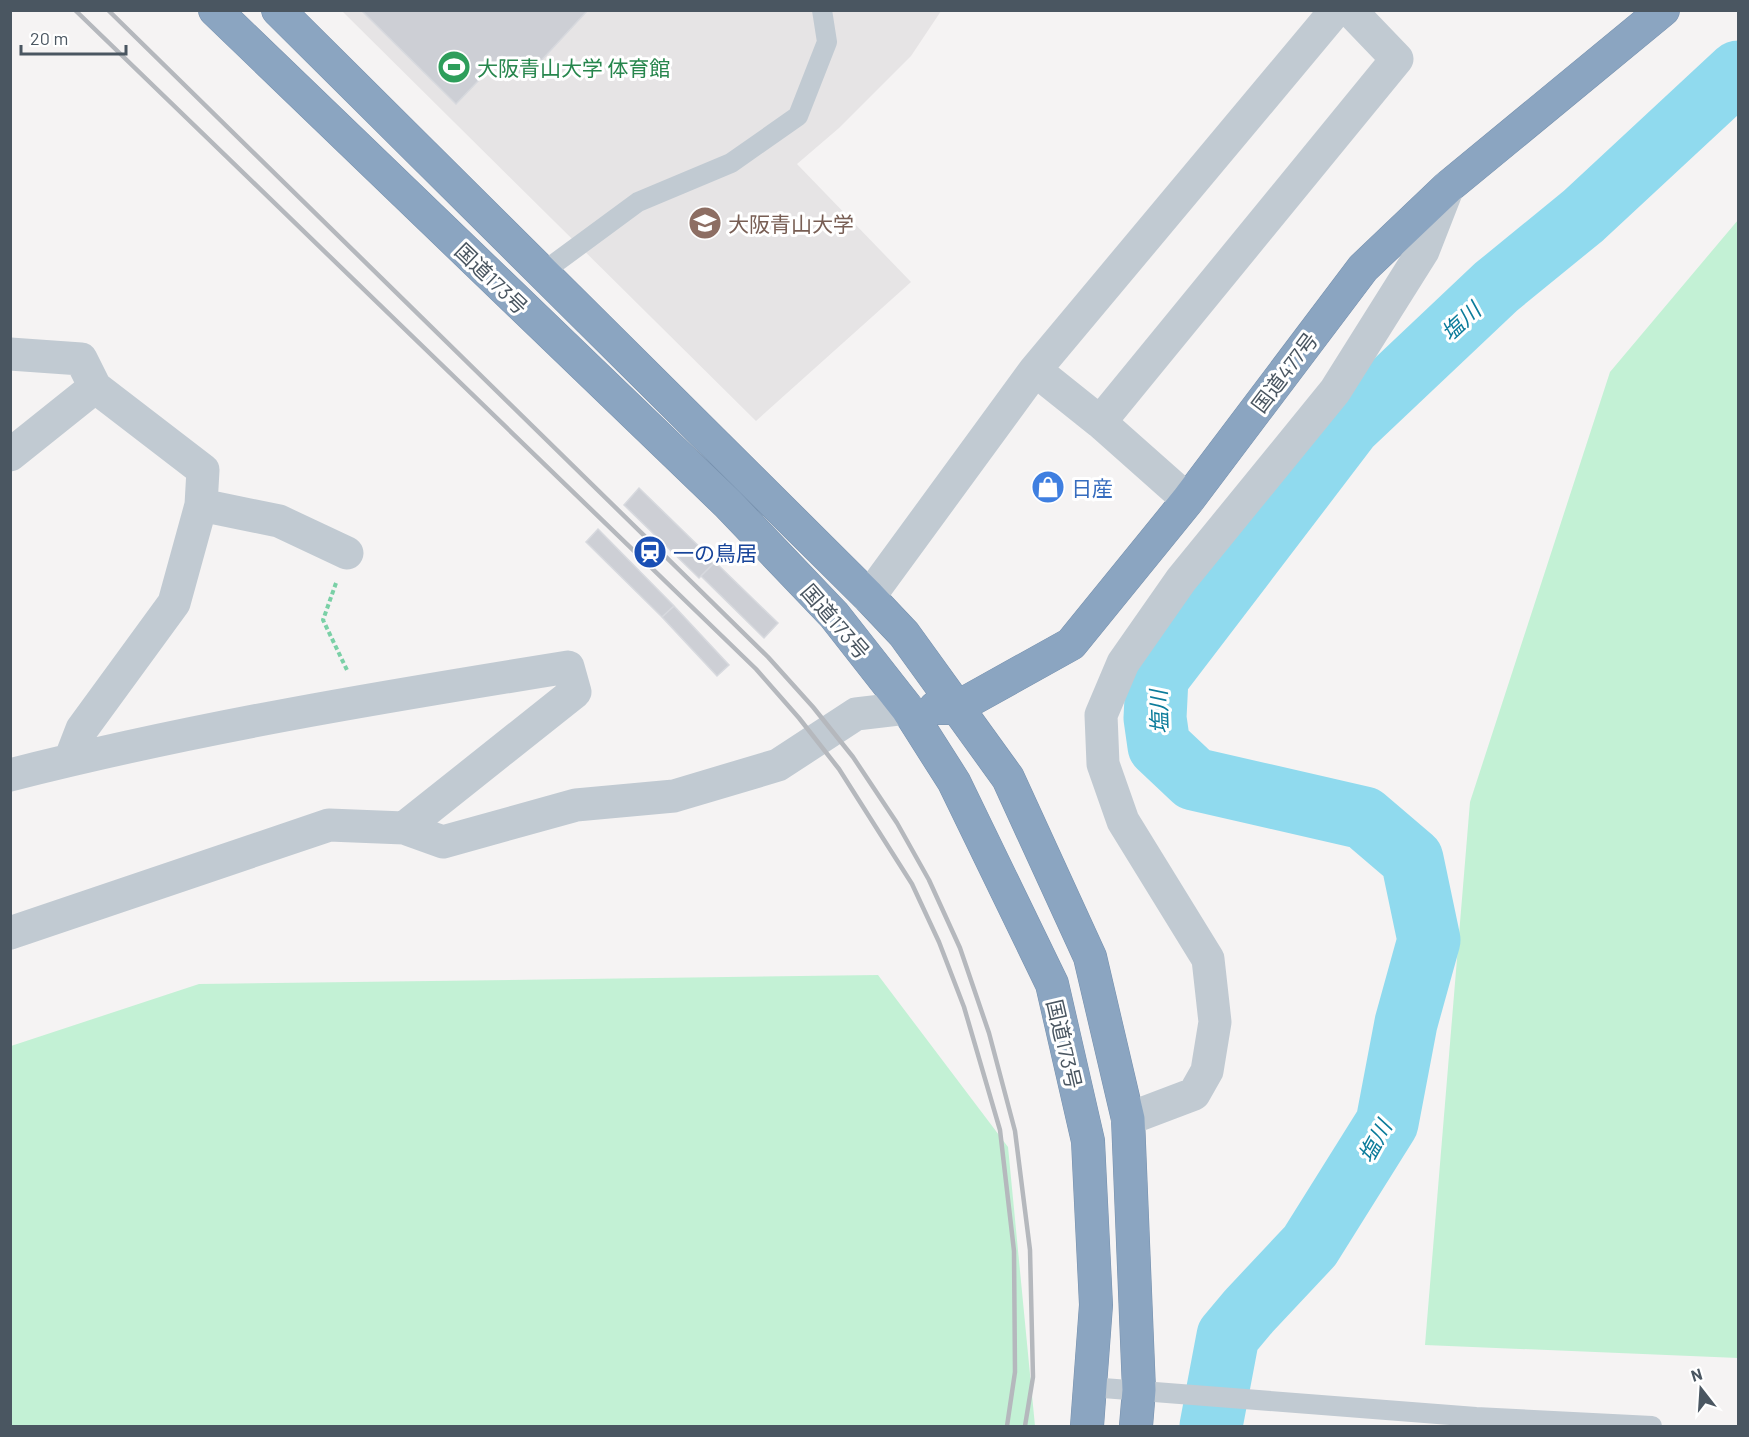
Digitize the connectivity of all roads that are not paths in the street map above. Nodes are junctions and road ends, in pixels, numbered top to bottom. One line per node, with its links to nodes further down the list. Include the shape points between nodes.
1 (214, 10): 18 (highway, 国道173号, via 728,504 834,615)
2 (278, 10): 8 (highway, 国道173号)
3 (822, 10): 8 (lane, via 827,42 798,116 732,163 638,202)
4 (1336, 10): 10 (street)
5 (1350, 10): 12 (street, via 1397,59)
6 (1663, 10): 7 (highway, 国道477号)
7 (1448, 187): 14 (highway, 国道477号, via 1363,268); 24 (street, via 1423,251 1335,391 1181,580 1123,663 1101,715 1103,764 1123,821 1208,959 1215,1022 1207,1071 1194,1094)
8 (543, 272): 17 (highway, 国道173号)
9 (10, 354): 11 (street, via 81,359)
10 (1035, 370): 12 (street); 17 (street)
11 (95, 387): 13 (street); 15 (street, via 203,470)
12 (1100, 422): 14 (street)
13 (10, 455)
14 (1188, 500): 19 (highway, 国道477号, via 1071,644)
15 (201, 505): 16 (street, via 279,521); 20 (street, via 174,603 82,729)
16 (347, 553)
17 (869, 597): 19 (highway, 国道173号, via 904,634)
18 (907, 708): 19 (highway, 国道477号); 22 (street, via 856,714 778,765 674,796 576,805 443,842); 25 (highway, 国道173号, via 954,782 1052,984 1088,1141 1096,1305)
19 (956, 708): 24 (highway, 国道173号, via 1008,778 1090,957)
20 (70, 760): 21 (street); 22 (street, via 361,700 568,667 575,692)
21 (10, 775)
22 (404, 828): 23 (street, via 329,825)
23 (10, 933)
24 (1128, 1119): 26 (highway, 国道173号)
25 (1090, 1387): 26 (lane); 27 (highway, 国道173号)
26 (1139, 1390): 28 (highway, 国道173号); 29 (lane, via 1476,1417)
27 (1087, 1426)
28 (1136, 1426)
29 (1652, 1426)

